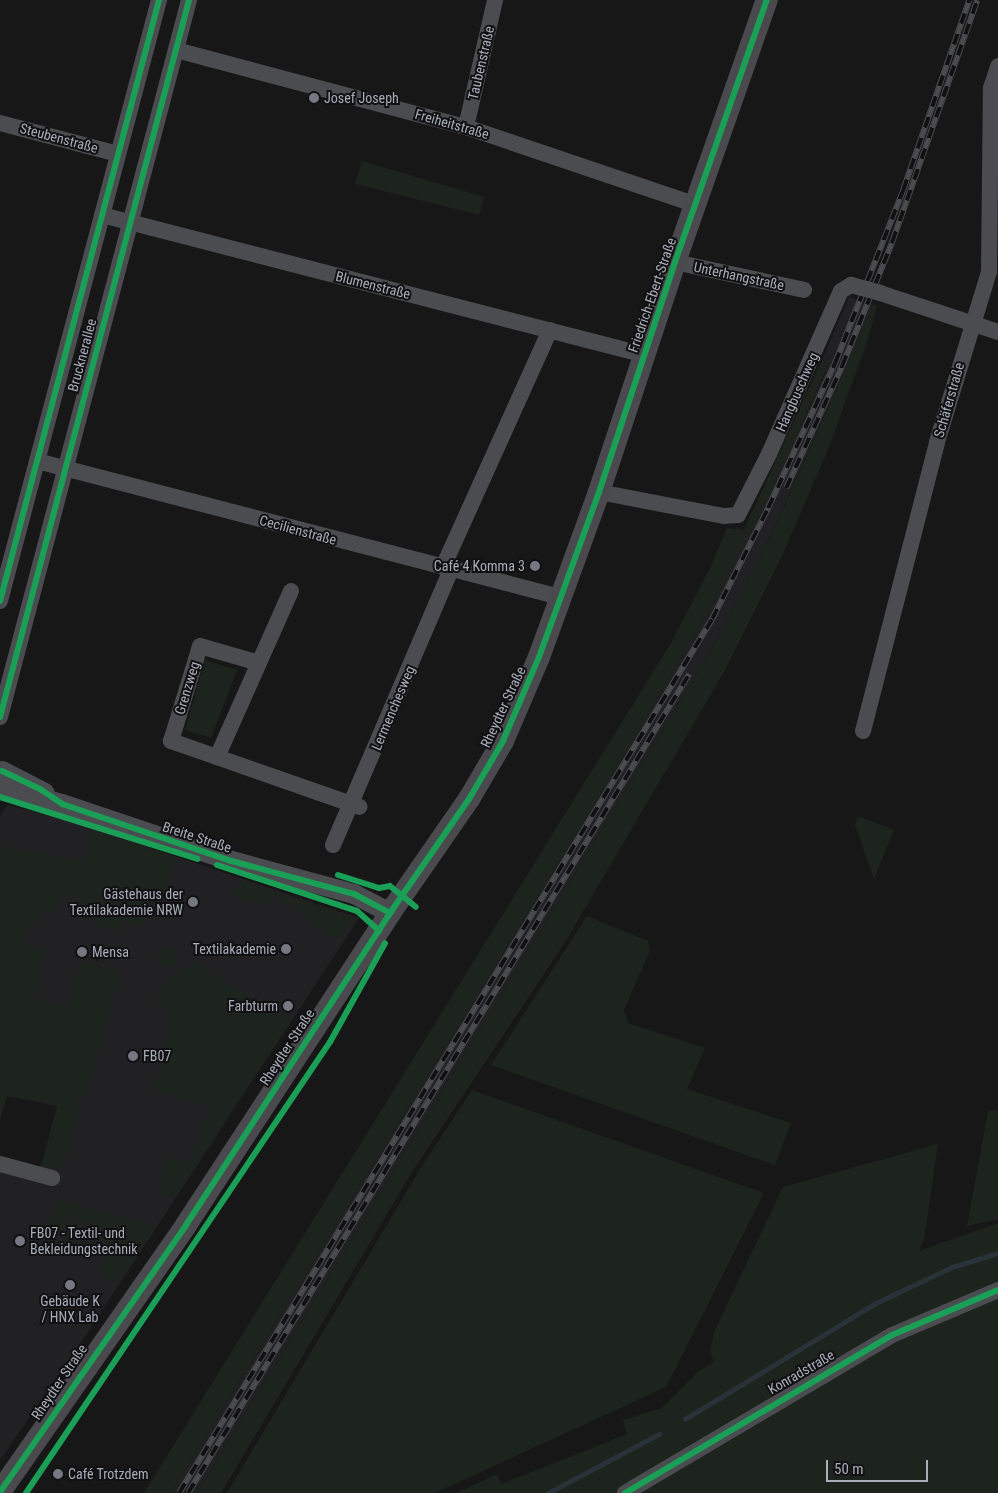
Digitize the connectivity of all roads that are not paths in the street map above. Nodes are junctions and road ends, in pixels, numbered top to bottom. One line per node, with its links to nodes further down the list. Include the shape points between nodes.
1 (158, 0): 9 (street, Brucknerallee)
2 (189, 0): 5 (street, Brucknerallee)
3 (495, 0): 8 (street, Taubenstraße)
4 (767, 0): 10 (main road, Friedrich-Ebert-Straße)
5 (176, 50): 8 (street, Freiheitstraße); 12 (street, Brucknerallee)
6 (998, 66): 15 (street, Schäferstraße, via 991,88 990,262)
7 (0, 123): 9 (street, Steubenstraße)
8 (466, 126): 10 (street, Freiheitstraße)
9 (118, 154): 11 (street, Brucknerallee)
10 (696, 205): 13 (main road, Friedrich-Ebert-Straße)
11 (102, 215): 12 (street, Blumenstraße); 19 (street, Brucknerallee)
12 (130, 222): 16 (street, Blumenstraße); 20 (street, Brucknerallee)
13 (675, 262): 14 (street, Unterhangstraße); 18 (main road, Friedrich-Ebert-Straße)
14 (804, 290)
15 (973, 322): 17 (street, Hangbuschweg); 21 (street, Hangbuschweg, bridge, via 851,284 841,291 742,512 733,517 724,516); 28 (street, Schäferstraße, via 937,442)
16 (550, 330): 18 (street, Blumenstraße); 22 (street, Lermenchesweg)
17 (998, 332)
18 (645, 355): 21 (main road, Friedrich-Ebert-Straße)
19 (37, 461): 20 (street, Cecilienstraße); 25 (street, Brucknerallee)
20 (65, 470): 22 (street, Cecilienstraße); 27 (street, Brucknerallee)
21 (599, 492): 24 (main road, Friedrich-Ebert-Straße)
22 (447, 569): 24 (street, Cecilienstraße); 31 (street, Lermenchesweg)
23 (291, 591): 26 (street)
24 (560, 597): 33 (main road, Rheydter Straße, via 522,701 503,742 469,799)
25 (0, 601)
26 (259, 664): 29 (street); 29 (street, Grenzweg, via 200,646 171,741)
27 (0, 717)
28 (863, 730)
29 (217, 757): 31 (street, Grenzweg)
30 (0, 774): 33 (street, Breite Straße, via 40,789 62,804 228,860 354,894)
31 (356, 805): 32 (street, Lermenchesweg)
32 (333, 845)
33 (390, 913): 37 (main road, Rheydter Straße, via 186,1225)
34 (0, 1164): 35 (street)
35 (52, 1178)
36 (998, 1290): 38 (street, Konradstraße, via 892,1335)
37 (0, 1492)
38 (624, 1493)

